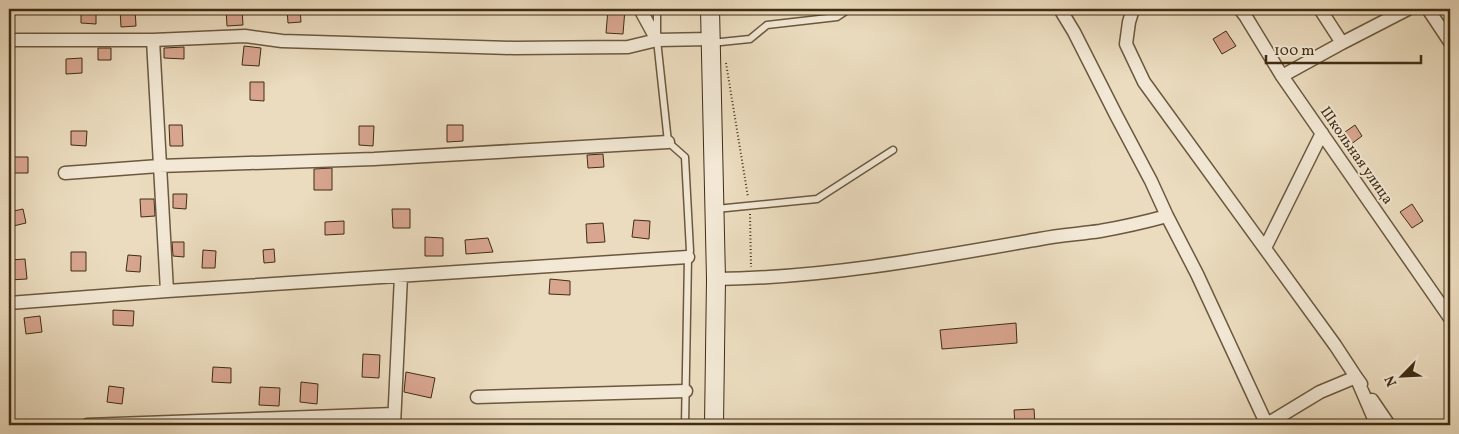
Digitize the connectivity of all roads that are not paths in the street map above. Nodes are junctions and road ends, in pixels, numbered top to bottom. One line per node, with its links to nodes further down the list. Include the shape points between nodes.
1 (640, 9): 13 (street)
2 (657, 9): 13 (lane)
3 (710, 9): 14 (main road)
4 (849, 9): 14 (lane, via 837,17 768,25 750,39)
5 (1060, 9): 24 (street)
6 (1133, 9): 25 (street, via 1126,44 1144,82)
7 (1240, 9): 17 (street, Школьная улица)
8 (1320, 9): 15 (street)
9 (1408, 9): 15 (street)
10 (1428, 9): 16 (street)
11 (9, 40): 12 (street)
12 (154, 40): 13 (street, via 246,36 282,41 523,48 628,47); 21 (street)
13 (657, 40): 14 (street); 19 (lane)
14 (714, 41): 23 (main road)
15 (1342, 42): 17 (street)
16 (1450, 42)
17 (1282, 76): 18 (street, Школьная улица)
18 (1322, 134): 25 (street); 31 (street, Школьная улица)
19 (668, 142): 21 (street, via 374,159); 26 (lane, via 685,157)
20 (893, 150): 23 (lane, via 817,199)
21 (159, 166): 22 (street); 29 (street)
22 (65, 173)
23 (715, 209): 28 (main road)
24 (1167, 216): 28 (street, via 1139,224 964,253 811,274); 39 (street, via 1198,274)
25 (1265, 248): 32 (street)
26 (688, 257): 27 (street); 33 (lane)
27 (402, 276): 29 (street); 35 (street)
28 (716, 279): 38 (main road)
29 (167, 291): 30 (street)
30 (9, 303)
31 (1450, 318)
32 (1356, 377): 39 (street, via 1320,392); 40 (street); 41 (street)
33 (686, 391): 34 (street); 37 (lane)
34 (477, 397)
35 (394, 420): 36 (street)
36 (87, 425)
37 (685, 425)
38 (714, 425)
39 (1267, 425)
40 (1373, 425)
41 (1389, 425)

